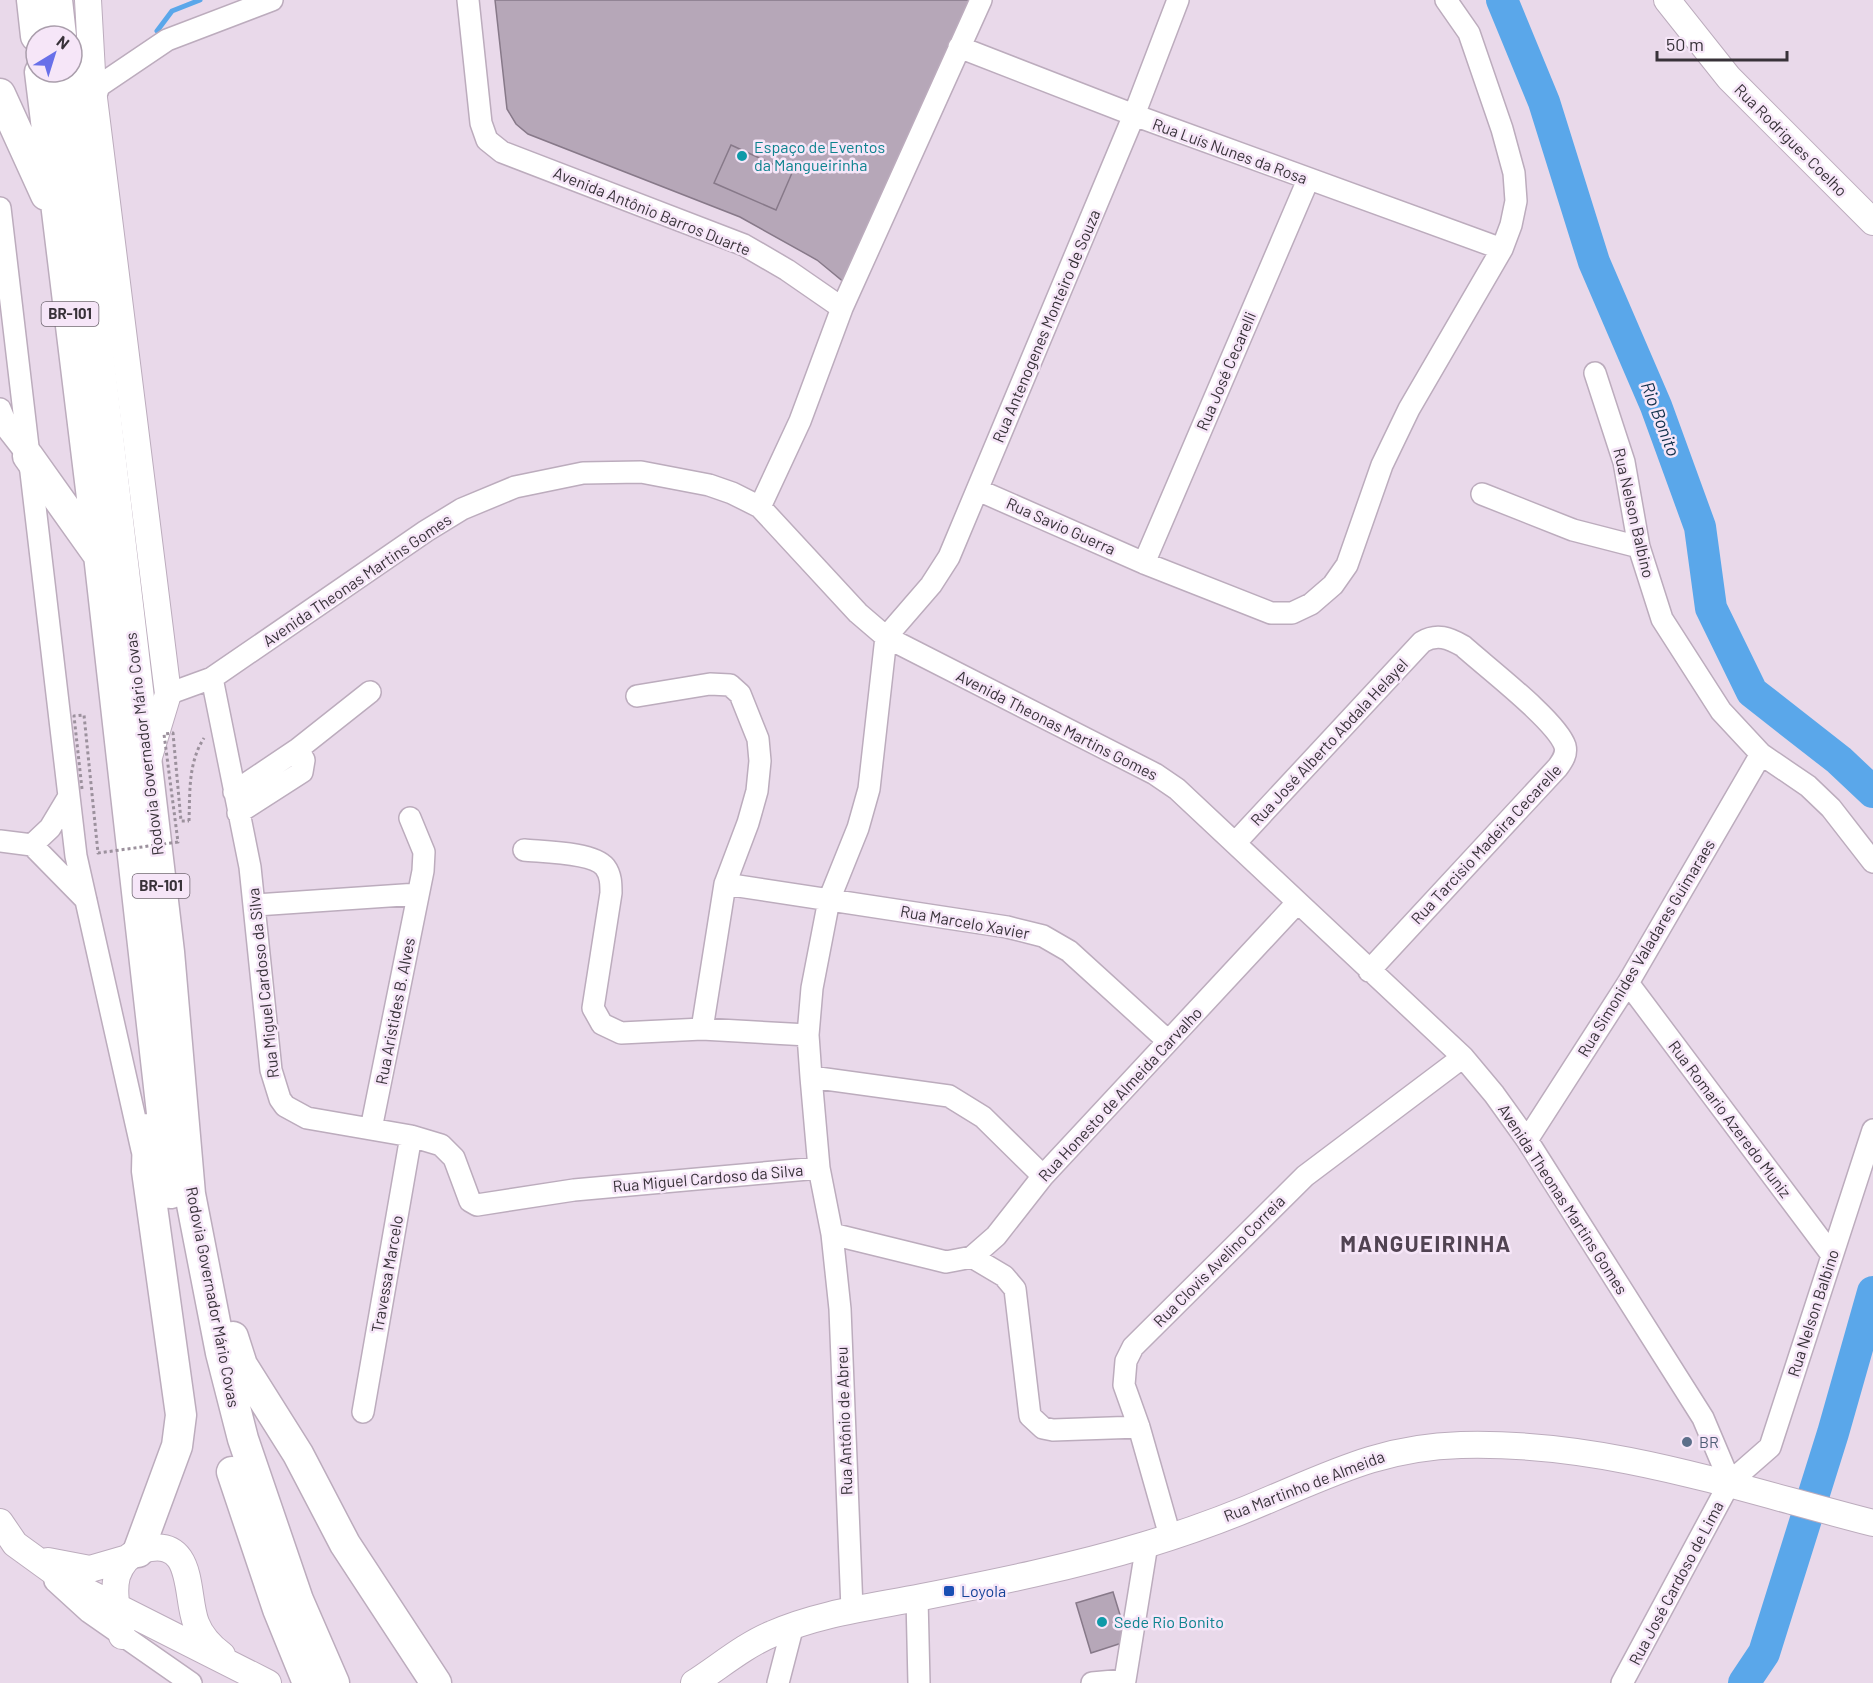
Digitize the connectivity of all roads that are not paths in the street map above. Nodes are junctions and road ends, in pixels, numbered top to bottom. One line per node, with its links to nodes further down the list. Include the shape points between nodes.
1 (32, 0): 10 (highway)
2 (57, 0): 11 (highway)
3 (272, 0): 15 (street, via 167,40)
4 (468, 0): 24 (street, Avenida Antônio Barros Duarte, via 481,123 492,145 744,245)
5 (981, 0): 12 (street)
6 (1178, 0): 17 (street, Rua Antenogenes Monteiro de Souza)
7 (1446, 0): 23 (street, Rua Savio Guerra, via 1469,33 1514,173 1516,201)
8 (1667, 0): 22 (main road, Rua Rodrigues Coelho, via 1730,78)
9 (92, 4): 15 (main road)
10 (35, 24)
11 (60, 24)
12 (960, 47): 17 (street, Rua Luís Nunes da Rosa); 24 (street)
13 (41, 84): 21 (highway, Rodovia Governador Mário Covas / BR-101)
14 (65, 84): 18 (highway, Rodovia Governador Mário Covas / BR-101)
15 (93, 90): 18 (highway); 38 (main road)
16 (0, 94): 21 (highway)
17 (1134, 116): 19 (street, Rua Luís Nunes da Rosa); 28 (street, Rua Antenogenes Monteiro de Souza)
18 (71, 131): 42 (highway, Rodovia Governador Mário Covas / BR-101)
19 (1308, 180): 23 (street, Rua Luís Nunes da Rosa); 33 (street, Rua José Cecarelli)
20 (0, 208): 27 (street)
21 (58, 222): 32 (highway, Rodovia Governador Mário Covas / BR-101)
22 (1873, 222)
23 (1502, 249): 33 (street, Rua Savio Guerra, via 1409,409 1382,465 1351,554 1333,585 1311,604 1292,613 1270,613)
24 (842, 308): 30 (street, via 801,421)
25 (1595, 373): 31 (street, Rua Nelson Balbino, via 1624,462)
26 (0, 408): 27 (street, via 9,431)
27 (28, 456): 32 (highway); 44 (street)
28 (978, 490): 33 (street, Rua Savio Guerra); 34 (street, Rua Antenogenes Monteiro de Souza, via 942,571)
29 (1482, 494): 31 (street, via 1573,530)
30 (760, 507): 34 (street, Avenida Theonas Martins Gomes, via 858,613); 36 (street, Avenida Theonas Martins Gomes, via 709,485 641,472 583,473 515,488 462,509 426,531)
31 (1640, 547): 41 (street, Rua Nelson Balbino, via 1662,619 1721,711)
32 (99, 555): 63 (highway, Rodovia Governador Mário Covas / BR-101)
33 (1144, 563)
34 (886, 636): 48 (street, Avenida Theonas Martins Gomes, via 1155,774 1178,789); 55 (street, Rua Antônio de Abreu, via 869,789)
35 (1422, 642): 48 (street, Rua José Alberto Abdala Helayel); 58 (street, Rua Tarcisio Madeira Cecarelle, via 1440,636 1463,646 1548,723 1563,742 1565,757)
36 (212, 678): 38 (street, Avenida Theonas Martins Gomes); 43 (street, Rua Miguel Cardoso da Silva)
37 (370, 692): 40 (street)
38 (168, 694): 42 (main road)
39 (637, 696): 52 (street, via 723,683 740,694 758,739 760,761 748,823)
40 (298, 749): 43 (street); 45 (street, via 304,760 302,772)
41 (1761, 754): 51 (street, Rua Nelson Balbino, via 1808,786 1831,808); 59 (street, Rua Simonides Valadares Guimaraes)
42 (146, 769): 73 (highway, Rodovia Governador Mário Covas / BR-101, via 169,952)
43 (234, 792): 45 (street, Rua Miguel Cardoso da Silva)
44 (75, 794): 49 (street); 54 (street, via 76,856)
45 (238, 813): 57 (street, Rua Miguel Cardoso da Silva)
46 (410, 818): 53 (street, Rua Aristides B. Alves, via 424,852)
47 (0, 841): 49 (street)
48 (1236, 842): 56 (street, Avenida Theonas Martins Gomes)
49 (32, 846): 54 (street)
50 (524, 850): 60 (street, via 593,858 610,876 611,893 593,1008 602,1024 611,1030 636,1034)
51 (1873, 862)
52 (724, 884): 55 (street, Rua Marcelo Xavier); 60 (street)
53 (418, 894): 57 (street); 66 (street, Rua Aristides B. Alves)
54 (86, 900): 71 (street)
55 (829, 900): 61 (street, Rua Antônio de Abreu, via 812,988); 62 (street, Rua Marcelo Xavier, via 1043,936 1069,951)
56 (1297, 903): 58 (street, Avenida Theonas Martins Gomes); 62 (street, Rua Honesto de Almeida Carvalho)
57 (256, 905): 66 (street, Rua Miguel Cardoso da Silva, via 271,1070 280,1099 306,1118)
58 (1369, 970): 64 (street, Avenida Theonas Martins Gomes)
59 (1628, 983): 69 (street, Rua Simonides Valadares Guimaraes); 75 (street, Rua Romario Azeredo Muniz)
60 (702, 1029): 61 (street)
61 (808, 1035): 65 (street, Rua Antônio de Abreu)
62 (1168, 1041): 72 (street, Rua Honesto de Almeida Carvalho)
63 (152, 1042): 71 (highway); 90 (highway, Rodovia Governador Mário Covas / BR-101, via 171,1196 201,1361 248,1524)
64 (1463, 1057): 69 (street, Avenida Theonas Martins Gomes); 78 (street, Rua Clovis Avelino Correia, via 1305,1176 1133,1347 1126,1361 1124,1385)
65 (810, 1077): 70 (street, Rua Antônio de Abreu); 72 (street, via 940,1094 983,1118)
66 (371, 1129): 68 (street, Rua Miguel Cardoso da Silva)
67 (1873, 1130): 75 (street, Rua Nelson Balbino)
68 (411, 1136): 70 (street, Rua Miguel Cardoso da Silva, via 448,1149 466,1194 477,1205 574,1190); 77 (street, Travessa Marcelo)
69 (1527, 1140): 79 (street, Avenida Theonas Martins Gomes, via 1703,1418)
70 (819, 1168): 74 (street, Rua Antônio de Abreu)
71 (147, 1171): 84 (highway, via 181,1415 177,1446)
72 (1043, 1176): 76 (street, Rua Honesto de Almeida Carvalho, via 996,1236)
73 (190, 1194): 94 (highway, Rodovia Governador Mário Covas / BR-101, via 221,1353 243,1439 298,1600); 95 (highway, via 242,1365 298,1454 345,1544)
74 (832, 1234): 76 (street, via 934,1260 962,1261); 87 (street, Rua Antônio de Abreu, via 840,1309)
75 (1832, 1255): 79 (street, Rua Nelson Balbino, via 1770,1447)
76 (972, 1257): 78 (street, via 1004,1276 1015,1289 1030,1416 1035,1423 1053,1430)
77 (363, 1412)
78 (1139, 1427): 82 (street, Rua Clovis Avelino Correia)
79 (1730, 1482): 81 (main road, Rua Martinho de Almeida); 82 (main road, Rua Martinho de Almeida, via 1575,1449 1428,1446 1347,1466 1270,1500); 100 (street, Rua José Cardoso de Lima)
80 (0, 1522): 83 (main road)
81 (1873, 1523)
82 (1158, 1540): 85 (main road, Rua Martinho de Almeida, via 1055,1569); 92 (street)
83 (8, 1546): 84 (main road, via 78,1568 101,1568); 86 (main road); 89 (street)
84 (133, 1555): 86 (main road, via 117,1578); 91 (main road, via 161,1549 172,1553 188,1572 195,1620 202,1636 215,1650)
85 (917, 1598): 87 (main road, Rua Martinho de Almeida); 98 (street)
86 (117, 1607): 89 (main road); 91 (main road)
87 (852, 1609): 88 (main road, Rua Martinho de Almeida)
88 (793, 1625): 96 (main road, Rua Martinho de Almeida, via 769,1635); 97 (street)
89 (122, 1636): 93 (street)
90 (306, 1677)
91 (261, 1680)
92 (1124, 1681): 99 (street)
93 (191, 1683)
94 (334, 1683)
95 (436, 1683)
96 (694, 1683)
97 (778, 1683)
98 (919, 1683)
99 (1092, 1683)
100 (1622, 1683)

